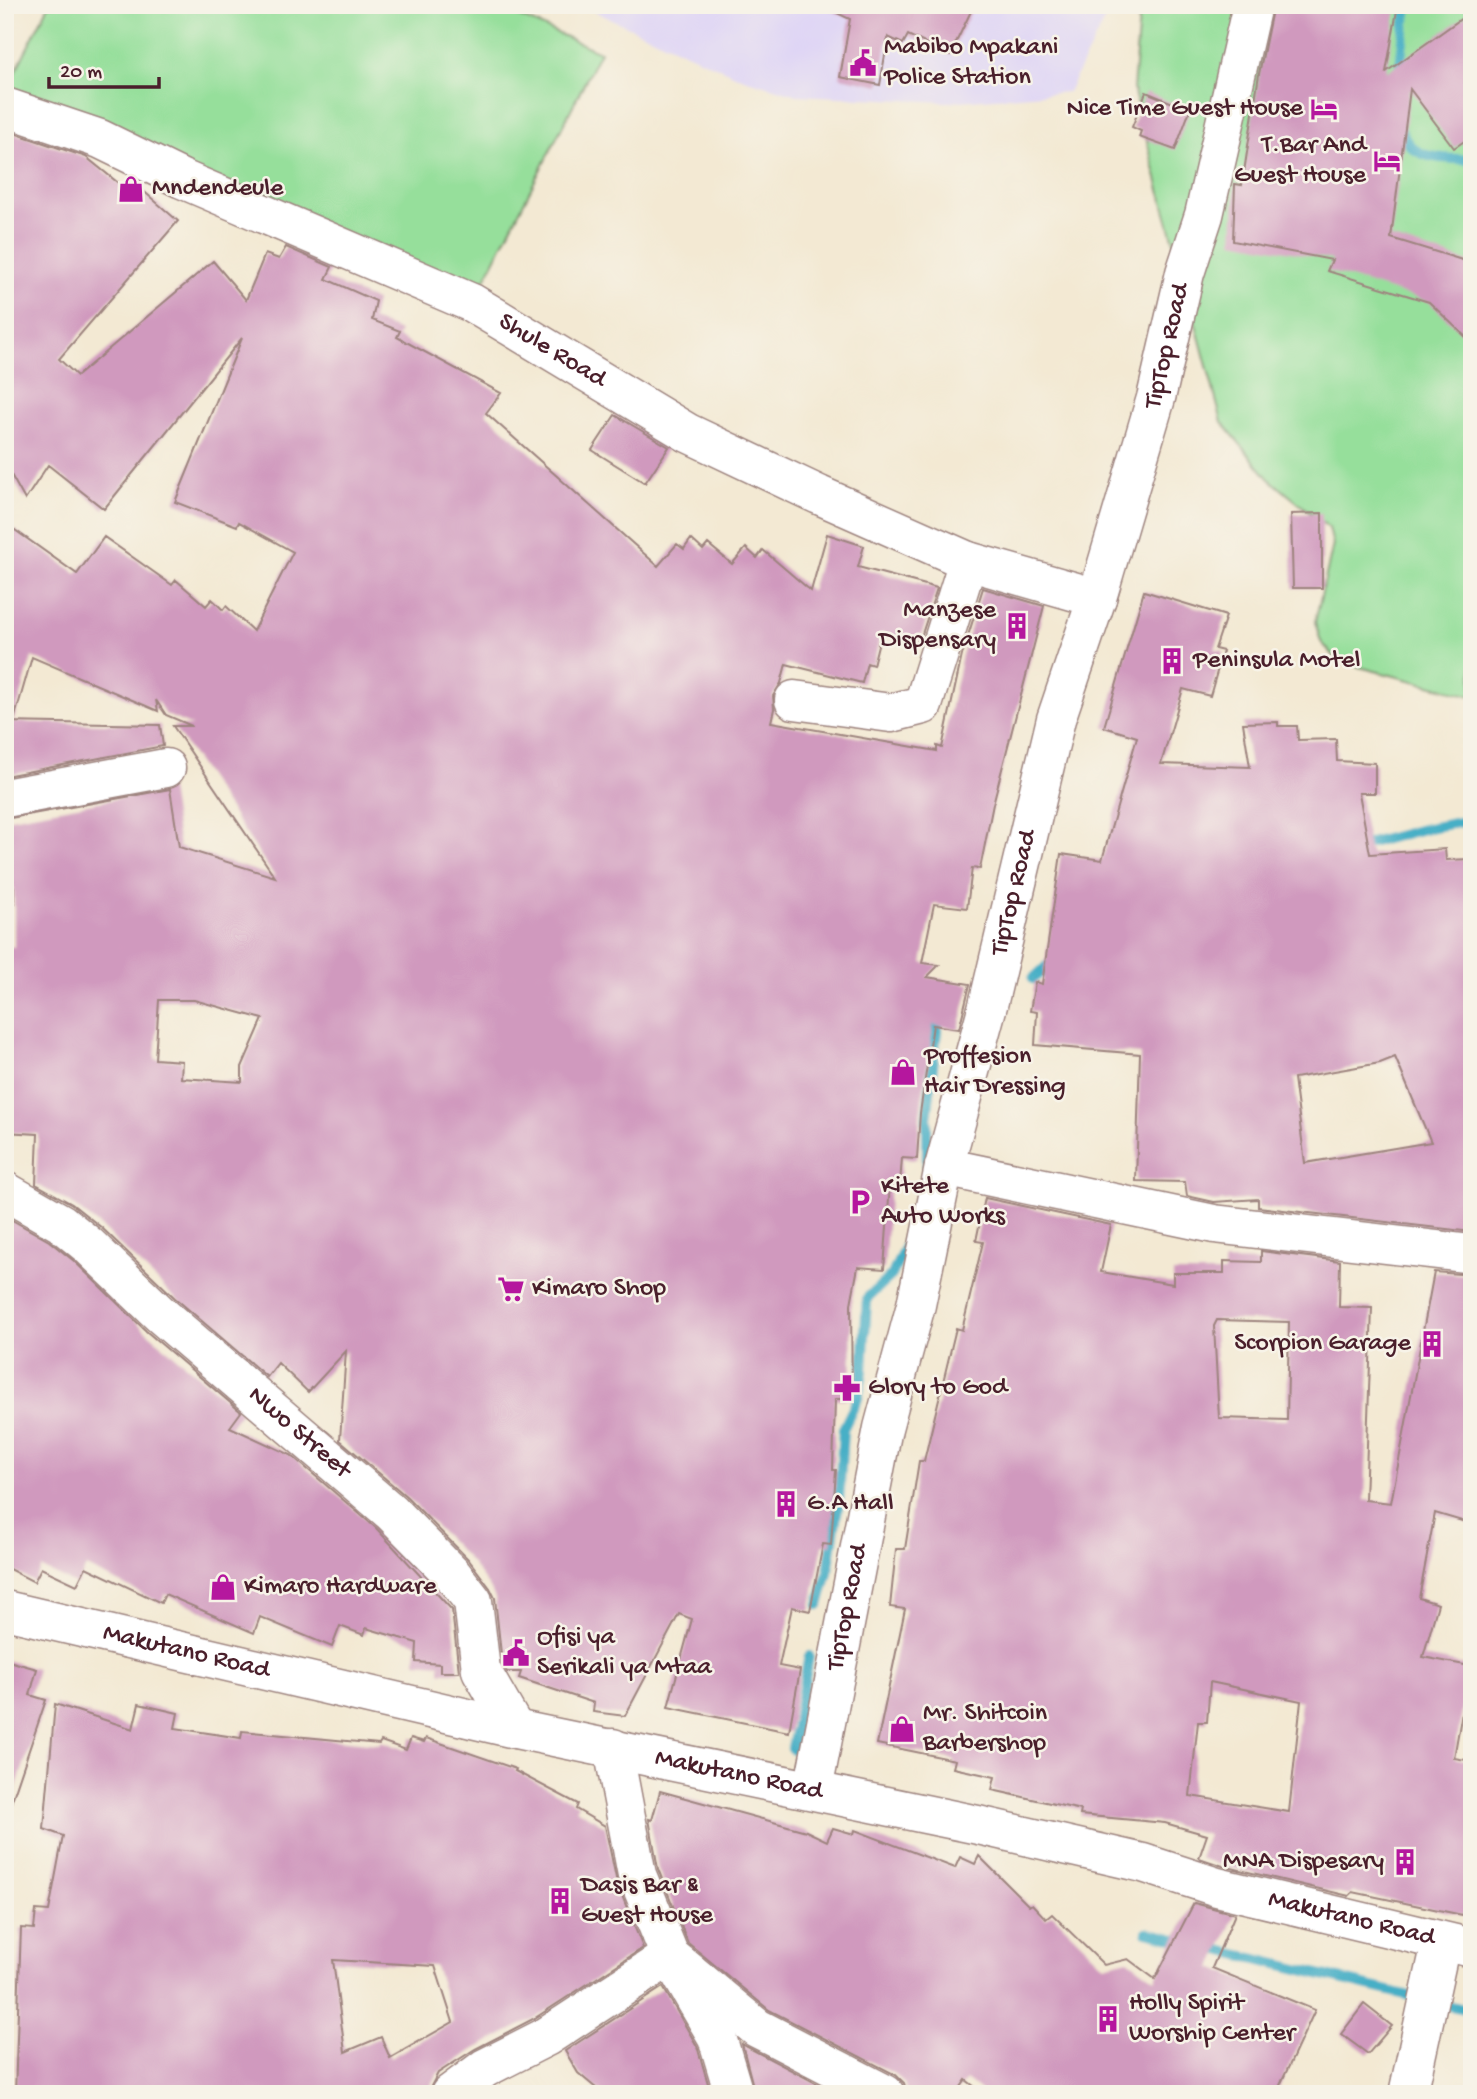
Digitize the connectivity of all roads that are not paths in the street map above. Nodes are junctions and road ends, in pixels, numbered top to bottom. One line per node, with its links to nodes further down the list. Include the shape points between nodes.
1 (1252, 5): 4 (street, TipTop Road, via 1204,215)
2 (5, 107): 3 (street, Shule Road, via 100,138 182,179 472,303 688,433)
3 (968, 561): 4 (street, Shule Road); 5 (street, via 923,705 891,713)
4 (1097, 598): 8 (street, TipTop Road, via 1056,719)
5 (794, 701)
6 (166, 768): 7 (street)
7 (5, 798)
8 (944, 1167): 10 (street, via 1214,1224); 14 (street, TipTop Road, via 916,1305 883,1428)
9 (5, 1191): 12 (street, Nwo Street, via 61,1223 88,1245 160,1314 390,1512 452,1574 473,1601 481,1670)
10 (1472, 1254)
11 (5, 1610): 12 (street, Makutano Road)
12 (515, 1729): 13 (street, Makutano Road)
13 (612, 1748): 14 (street, Makutano Road); 16 (street, via 637,1875)
14 (813, 1790): 15 (street, Makutano Road, via 1143,1863 1217,1887)
15 (1457, 1945): 20 (street)
16 (670, 1956): 17 (street); 18 (street, via 717,2037); 19 (street, via 757,2028)
17 (450, 2094)
18 (734, 2094)
19 (885, 2094)
20 (1408, 2094)

